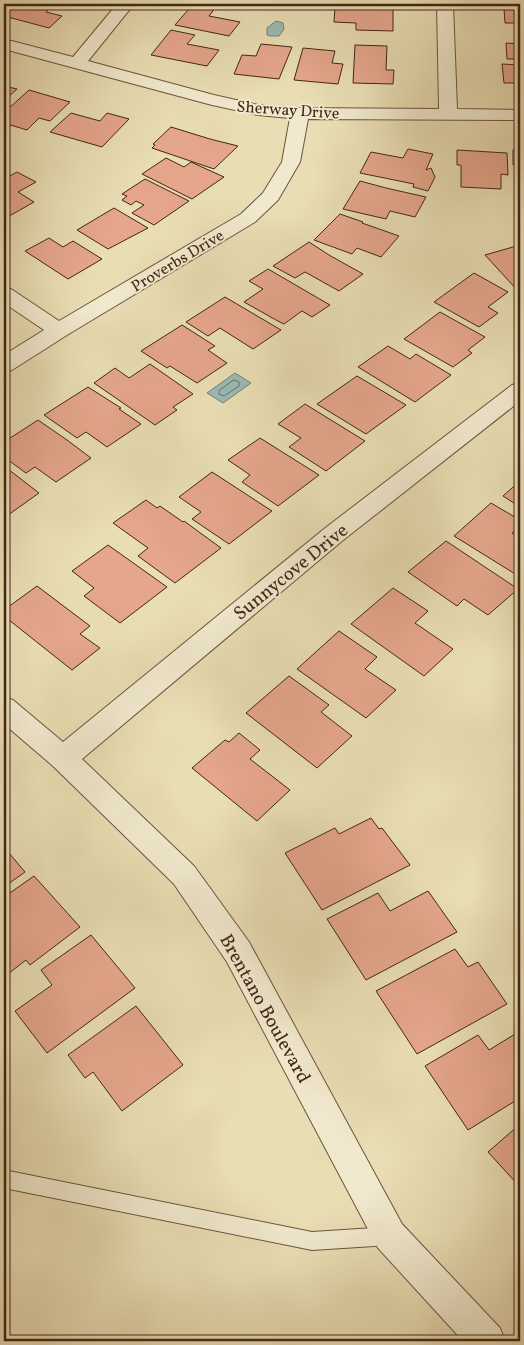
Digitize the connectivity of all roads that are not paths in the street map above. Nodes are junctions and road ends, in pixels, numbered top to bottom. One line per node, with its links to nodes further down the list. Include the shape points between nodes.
1 (126, 4): 4 (street)
2 (445, 4): 6 (street)
3 (4, 44): 4 (street, Sherway Drive)
4 (77, 63): 5 (street, Sherway Drive, via 234,106)
5 (300, 113): 6 (street, Sherway Drive); 9 (street, Proverbs Drive, via 291,162 272,196 248,218)
6 (448, 114): 7 (street, Sherway Drive)
7 (520, 115)
8 (4, 294): 9 (street)
9 (59, 330): 10 (street, Proverbs Drive)
10 (4, 365)
11 (520, 390): 13 (street, Sunnycove Drive, via 333,535)
12 (4, 708): 13 (street, Brentano Boulevard)
13 (64, 758): 15 (street, Brentano Boulevard, via 184,875 238,952)
14 (4, 1179): 15 (lane, via 312,1241)
15 (390, 1236): 16 (street, Brentano Boulevard)
16 (488, 1341)

